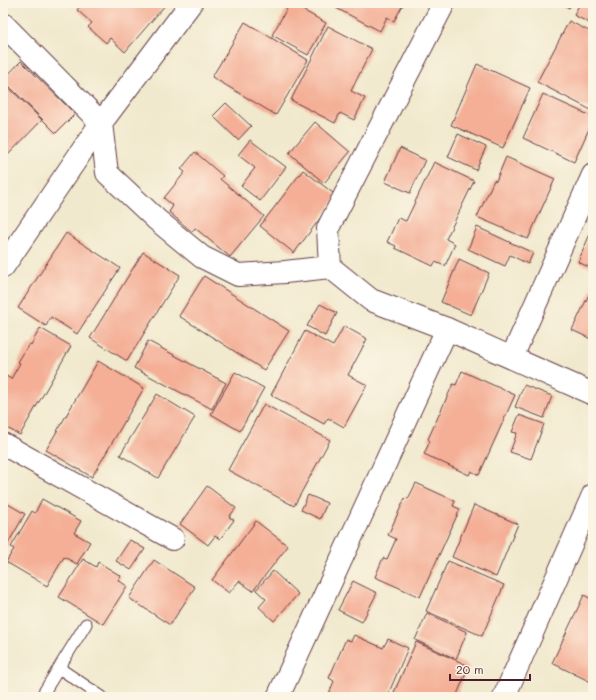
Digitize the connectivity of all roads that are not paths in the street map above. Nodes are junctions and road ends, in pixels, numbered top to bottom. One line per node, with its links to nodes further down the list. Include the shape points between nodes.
1 (191, 3): 4 (street)
2 (444, 3): 7 (street, via 328,228)
3 (3, 24): 4 (street)
4 (101, 123): 6 (street); 7 (street, via 107,173 157,220 202,256 238,275)
5 (593, 175): 9 (street)
6 (3, 267)
7 (330, 267): 8 (street, via 371,300)
8 (447, 329): 9 (street); 18 (street)
9 (512, 357): 10 (street)
10 (593, 394)
11 (3, 444): 13 (street)
12 (593, 495): 19 (street)
13 (173, 539)
14 (86, 624): 15 (lane)
15 (59, 668): 16 (lane); 17 (lane)
16 (42, 697)
17 (102, 697)
18 (278, 697)
19 (504, 697)

